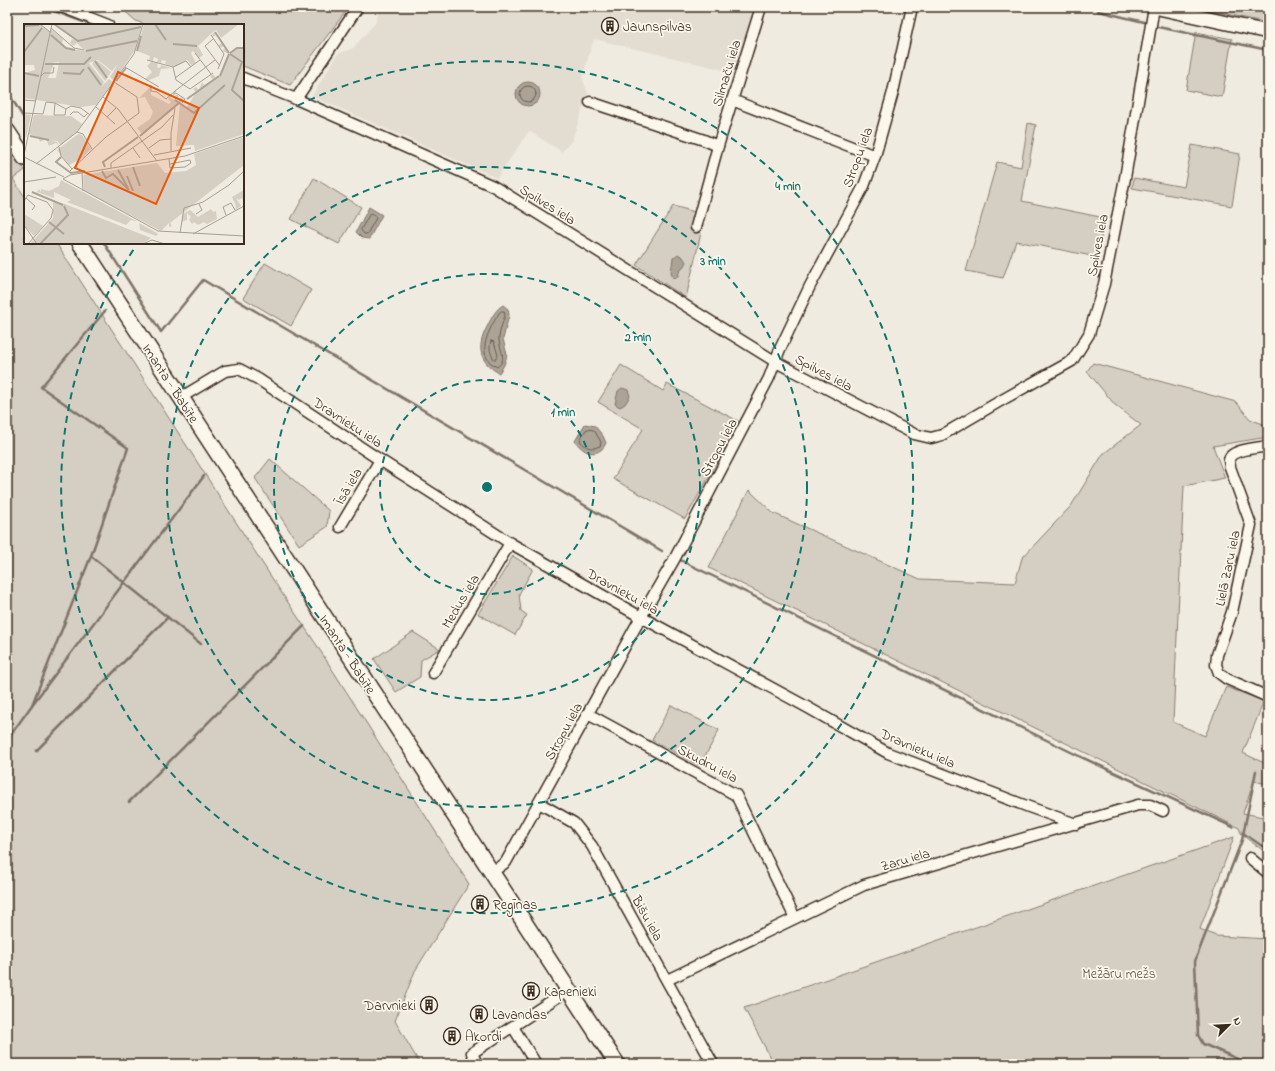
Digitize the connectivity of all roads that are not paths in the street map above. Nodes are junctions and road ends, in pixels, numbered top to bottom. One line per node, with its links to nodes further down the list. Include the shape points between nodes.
1 (62, 7): 6 (street)
2 (358, 7): 9 (street)
3 (761, 7): 10 (street, Silmaču iela)
4 (912, 7): 15 (street, Stropu iela, via 893,92)
5 (1154, 7): 7 (street); 18 (street, Spilves iela, via 1104,284 1089,334 1072,361 947,433 931,438 914,434)
6 (105, 24)
7 (1268, 32)
8 (244, 78): 9 (street, Spilves iela)
9 (296, 99): 18 (street, Spilves iela, via 493,186)
10 (732, 100): 13 (street, Silmaču iela); 15 (street)
11 (590, 102): 13 (street)
12 (7, 131): 14 (main road)
13 (718, 146): 16 (street, Silmaču iela)
14 (24, 156)
15 (875, 156): 18 (street, Stropu iela, via 864,186 810,286)
16 (696, 227)
17 (81, 244): 19 (main road, Imanta - Babīte)
18 (776, 362): 24 (street, Stropu iela, via 678,553)
19 (180, 398): 21 (street, Dravnieku iela, via 225,371 239,369); 32 (main road, Imanta - Babīte)
20 (1268, 446): 26 (street, Lielā Zaru iela, via 1237,451 1229,460 1251,525 1232,612 1216,665 1219,673 1227,680)
21 (380, 460): 22 (street, Īsā iela); 23 (street, Dravnieku iela)
22 (340, 527)
23 (510, 543): 24 (street, Dravnieku iela); 25 (street, Medus iela)
24 (641, 617): 27 (street, Stropu iela); 30 (street, Dravnieku iela, via 888,753)
25 (433, 673)
26 (1268, 696)
27 (588, 714): 28 (street, Stropu iela); 34 (street, Skudru iela, via 736,795)
28 (539, 803): 32 (street, Stropu iela, via 506,862); 35 (street, Bišu iela, via 574,823 592,846)
29 (1163, 811): 30 (street, Zaru iela, via 1150,805 1138,805)
30 (1076, 824): 34 (street, Zaru iela, via 864,885)
31 (1250, 858): 33 (street)
32 (491, 872): 36 (main road, Imanta - Babīte)
33 (1268, 873)
34 (795, 918): 35 (street, Zaru iela)
35 (667, 980): 41 (street, Bišu iela)
36 (568, 990): 37 (street); 40 (main road, Imanta - Babīte)
37 (514, 1027): 38 (street, via 472,1053); 39 (street)
38 (477, 1064)
39 (536, 1064)
40 (617, 1064)
41 (713, 1064)

